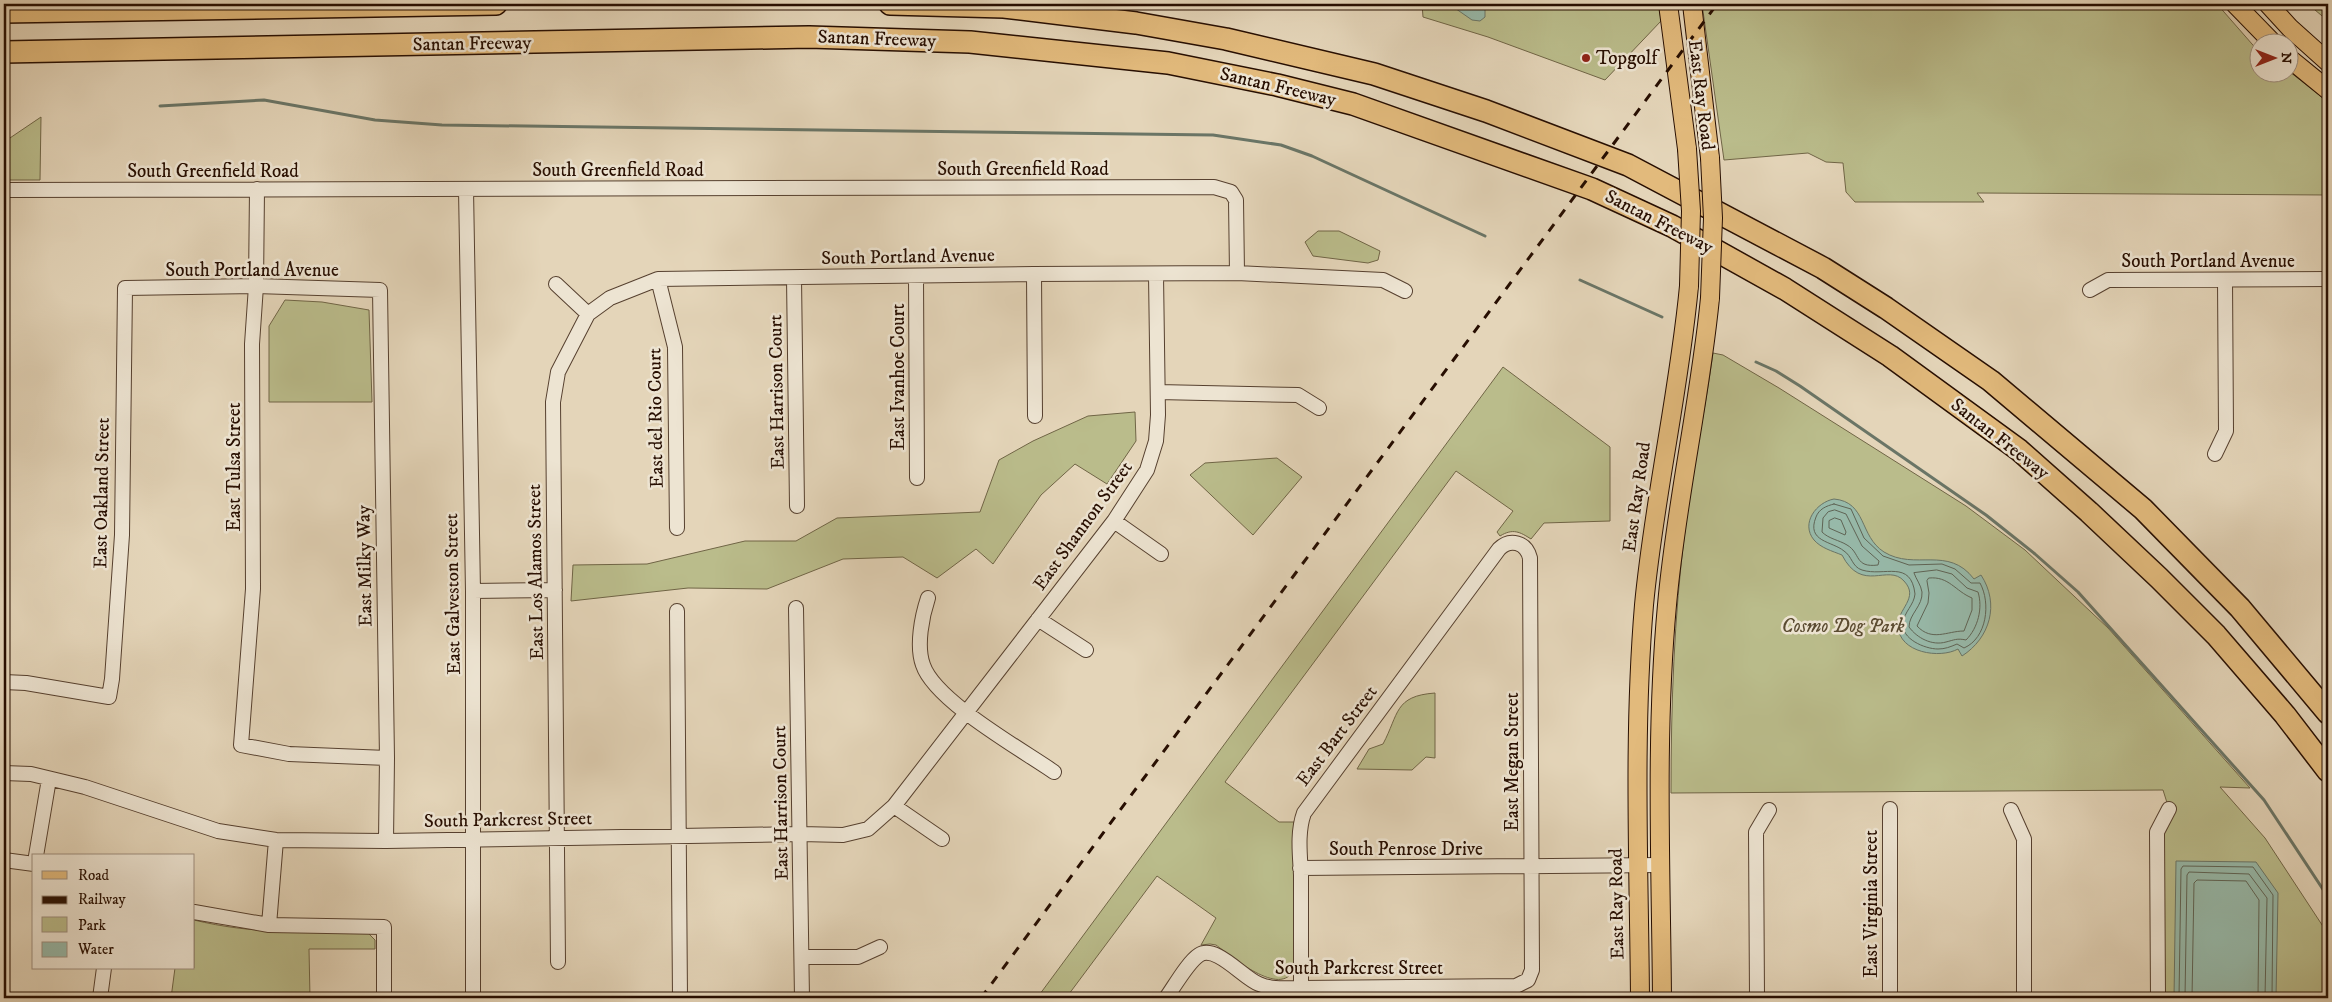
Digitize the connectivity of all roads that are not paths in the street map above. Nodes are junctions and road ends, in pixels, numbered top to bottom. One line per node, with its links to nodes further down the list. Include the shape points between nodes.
1 (318, 4): 8 (highway)
2 (496, 4): 8 (highway)
3 (890, 4): 54 (highway, Santan Freeway, via 1004,7 1136,23 1226,39 1374,74 1486,111 1628,164 1823,268 1991,381 2143,509 2240,608)
4 (1668, 4): 75 (main road, East Ray Road, bridge, via 1687,148 1691,219 1689,286 1644,604 1638,696)
5 (1692, 4): 76 (main road, East Ray Road, bridge, via 1710,158 1713,226 1703,361 1675,533 1667,606 1662,696)
6 (2235, 4): 10 (main road)
7 (2268, 4): 13 (main road)
8 (360, 5): 9 (highway)
9 (4, 12)
10 (2262, 32)
11 (164, 49): 12 (highway, Santan Freeway); 14 (highway, via 122,59); 56 (highway, Santan Freeway, via 808,37 970,42 1168,63 1353,104 1592,189 1663,222 1785,289 1890,356 2018,450 2159,578 2216,635)
12 (4, 52)
13 (2328, 62)
14 (4, 64)
15 (2300, 67): 16 (main road)
16 (2328, 90)
17 (257, 189): 18 (street, South Greenfield Road); 19 (street, South Greenfield Road); 29 (street, East Tulsa Street)
18 (466, 189): 20 (street, South Greenfield Road, via 1214,187 1232,192 1236,200); 46 (street, East Galveston Street)
19 (4, 190)
20 (1237, 273): 22 (street, South Portland Avenue); 33 (street, South Portland Avenue, via 1382,280)
21 (1034, 274): 22 (street, South Portland Avenue); 23 (street, South Portland Avenue); 37 (street)
22 (1156, 274): 35 (street, East Shannon Street)
23 (916, 276): 24 (street, South Portland Avenue); 39 (street, East Ivanhoe Court)
24 (794, 278): 25 (street, South Portland Avenue); 40 (street, East Harrison Court)
25 (658, 279): 34 (street, South Portland Avenue, via 610,298); 42 (street, East del Rio Court, via 675,347)
26 (2328, 279): 27 (street, South Portland Avenue)
27 (2225, 280): 32 (street, South Portland Avenue, via 2108,280); 38 (street, via 2226,431)
28 (556, 284): 34 (street)
29 (256, 286): 30 (street, South Portland Avenue); 31 (street, South Portland Avenue); 55 (street, East Tulsa Street, via 252,344 253,589 241,745 289,754)
30 (125, 288): 52 (street, East Oakland Street, via 122,535 109,697)
31 (380, 290): 55 (street, East Milky Way)
32 (2090, 290)
33 (1406, 291)
34 (588, 314): 45 (street, East Los Alamos Street, via 558,372 553,402)
35 (1158, 392): 36 (street, via 1298,395); 41 (street, East Shannon Street, via 1156,441 1148,470)
36 (1318, 408)
37 (1035, 416)
38 (2215, 454)
39 (918, 478)
40 (797, 506)
41 (1114, 521): 44 (street); 50 (street, East Shannon Street)
42 (677, 528)
43 (1518, 543): 77 (street, East Megan Street, via 1526,548 1530,558); 78 (street, East Bart Street, via 1507,543 1499,549 1308,807 1301,824)
44 (1162, 554)
45 (555, 590): 46 (street); 67 (street, East Los Alamos Street)
46 (472, 591): 70 (street, East Galveston Street)
47 (928, 598): 53 (street, via 920,622 922,664 933,684)
48 (796, 608): 65 (street, East Harrison Court)
49 (677, 611): 66 (street)
50 (1038, 619): 51 (street); 53 (street, East Shannon Street)
51 (1086, 650)
52 (4, 682)
53 (966, 712): 57 (street); 60 (street, South Parkcrest Street)
54 (2328, 713)
55 (387, 758): 71 (street, East Milky Way)
56 (2328, 771)
57 (1054, 772)
58 (4, 773): 59 (street, South Parkcrest Street, via 31,774)
59 (50, 779): 69 (street, South Parkcrest Street, via 85,787 218,831); 72 (street)
60 (894, 806): 65 (street, South Parkcrest Street, via 868,830 843,835); 68 (street)
61 (1890, 809): 96 (street, East Virginia Street)
62 (2169, 809): 98 (street, via 2157,832)
63 (1769, 810): 95 (street, via 1756,832)
64 (2011, 810): 97 (street, via 2024,839)
65 (801, 834): 66 (street, South Parkcrest Street); 82 (street, East Harrison Court)
66 (678, 836): 67 (street, South Parkcrest Street); 90 (street)
67 (558, 838): 70 (street, South Parkcrest Street); 83 (street, East Los Alamos Street)
68 (942, 839)
69 (276, 840): 71 (street, South Parkcrest Street); 80 (street)
70 (474, 840): 71 (street, South Parkcrest Street); 89 (street, East Galveston Street)
71 (386, 841)
72 (36, 854)
73 (4, 860): 74 (street)
74 (32, 864)
75 (1639, 865): 76 (street, South Penrose Drive); 77 (street, South Penrose Drive); 93 (main road, East Ray Road)
76 (1661, 865): 94 (main road, East Ray Road)
77 (1531, 867): 78 (street, South Penrose Drive); 85 (street, East Megan Street, via 1532,970)
78 (1300, 868): 86 (street, East Bart Street)
79 (195, 912): 80 (street)
80 (269, 925): 88 (street, via 384,927)
81 (880, 947): 82 (street, via 858,957)
82 (802, 957): 91 (street, East Harrison Court)
83 (558, 962)
84 (104, 970): 87 (street)
85 (1525, 984): 86 (street, South Parkcrest Street)
86 (1301, 993): 92 (street, South Parkcrest Street, via 1262,986 1216,955 1203,953)
87 (100, 998)
88 (384, 998)
89 (473, 998)
90 (680, 998)
91 (802, 998)
92 (1166, 998)
93 (1640, 998)
94 (1662, 998)
95 (1756, 998)
96 (1890, 998)
97 (2024, 998)
98 (2158, 998)

